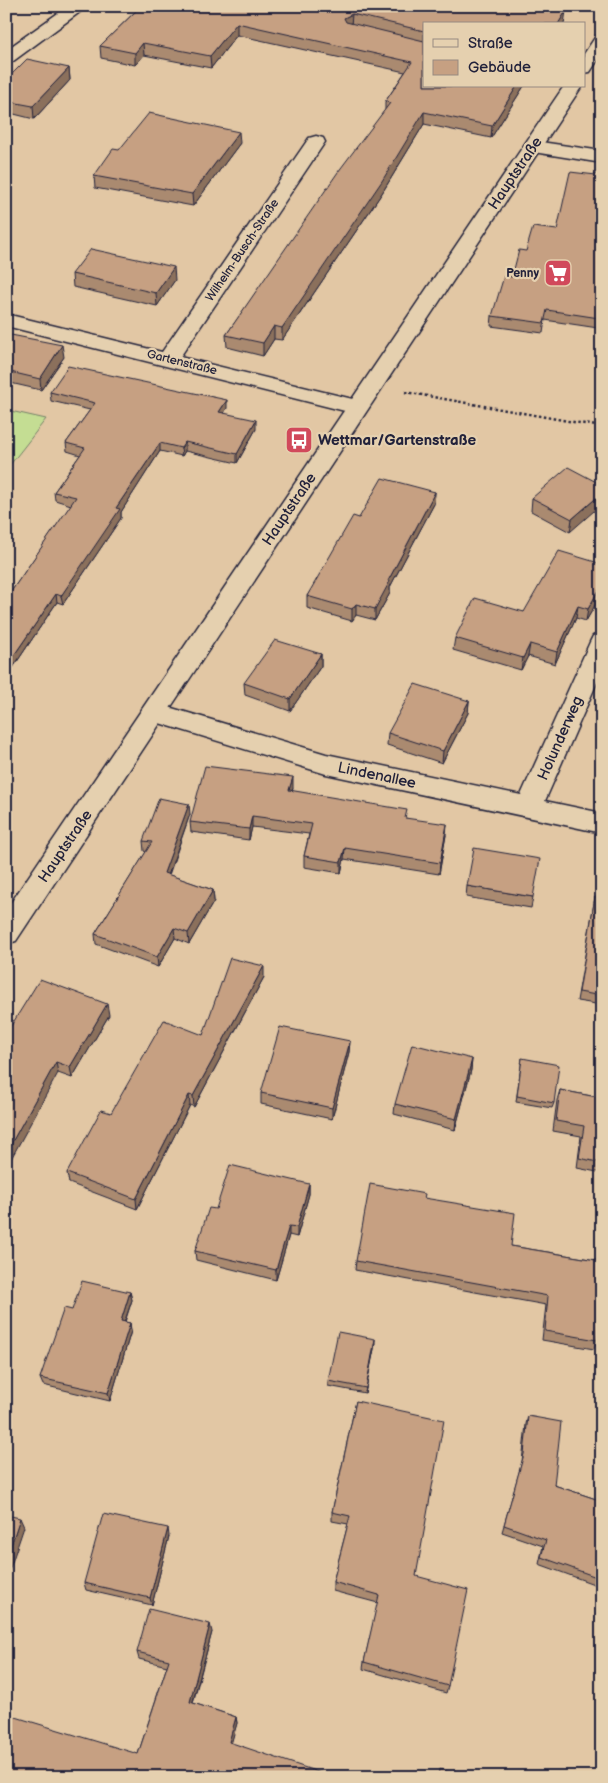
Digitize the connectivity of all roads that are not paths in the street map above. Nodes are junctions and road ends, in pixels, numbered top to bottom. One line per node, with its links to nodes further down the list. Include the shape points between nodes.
1 (80, 6): 3 (street)
2 (602, 40): 4 (street)
3 (9, 53)
4 (586, 65)
5 (572, 88): 7 (street, Hauptstraße)
6 (316, 142): 10 (street, Wilhelm-Busch-Straße)
7 (534, 147): 8 (street); 11 (street, Hauptstraße)
8 (602, 157)
9 (6, 320): 10 (street, Gartenstraße)
10 (168, 359): 11 (street, Gartenstraße)
11 (358, 407): 13 (street, Hauptstraße)
12 (602, 642): 14 (street, Holunderweg)
13 (155, 712): 14 (street, Lindenallee, via 326,764); 16 (street, Hauptstraße)
14 (529, 807): 15 (street, Lindenallee)
15 (602, 823)
16 (6, 933)

